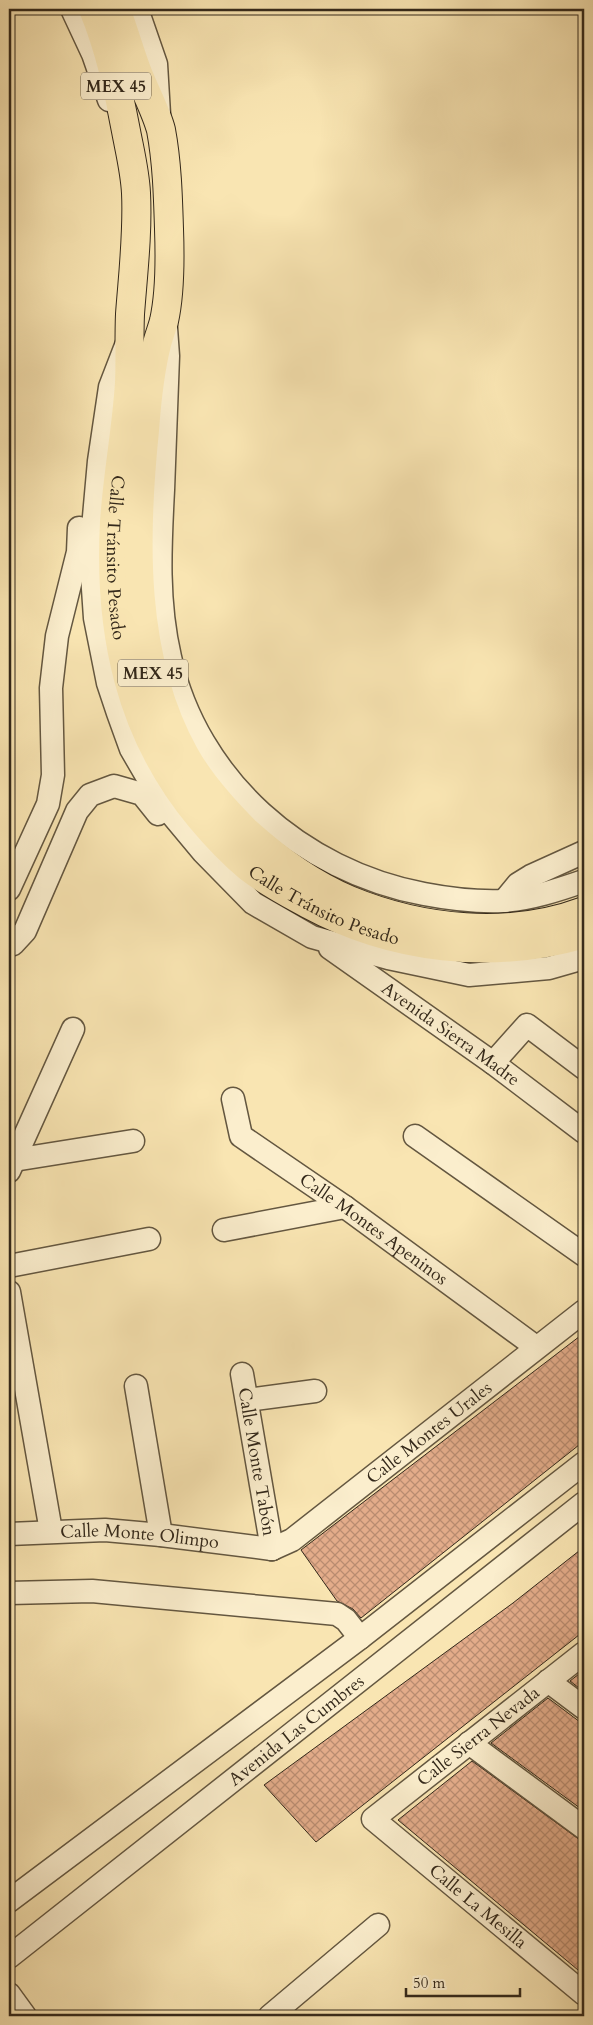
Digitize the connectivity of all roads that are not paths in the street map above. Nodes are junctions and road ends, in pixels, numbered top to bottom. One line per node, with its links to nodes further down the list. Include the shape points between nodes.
1 (72, 9): 6 (street, via 93,54)
2 (93, 9): 6 (main road, Calle Tránsito Pesado / MEX 45, via 112,64)
3 (116, 9): 5 (main road, Calle Tránsito Pesado / MEX 45)
4 (137, 9): 5 (street, via 156,64)
5 (160, 127): 7 (main road, Calle Tránsito Pesado / MEX 45, via 169,230)
6 (132, 165): 8 (main road, Calle Tránsito Pesado / MEX 45, via 136,226)
7 (165, 319): 13 (street, via 168,356 159,552 161,593 170,657 185,703 208,748 244,798 265,818 333,863 404,890 470,901); 15 (main road, Calle Tránsito Pesado / MEX 45, via 157,344 144,432 138,539 141,601 145,634 161,698 175,736 201,780 223,807 266,849 322,886 367,907 413,919 480,928 536,924)
8 (129, 338): 9 (street); 16 (main road, Calle Tránsito Pesado / MEX 45, via 129,384 114,520 116,621 120,653 138,712 175,786 214,834 248,867 314,907 372,932 426,944 474,949 528,946)
9 (110, 387): 12 (street, via 92,419 84,456 78,552 57,636 51,688 53,774 48,804); 14 (street, via 94,505 92,574 95,618 108,683 131,749 163,804 203,852)
10 (584, 852): 13 (street, via 531,876 518,884)
11 (584, 881): 13 (street, via 538,895)
12 (9, 889)
13 (504, 900)
14 (253, 903): 17 (street); 18 (street, via 207,876 142,794 114,786 90,795 76,811 25,930)
15 (584, 911)
16 (584, 934)
17 (315, 938): 19 (street, via 388,958 469,974 549,968); 21 (street, Avenida Sierra Madre)
18 (9, 945)
19 (584, 958)
20 (73, 1029): 27 (street)
21 (493, 1063): 22 (street, via 527,1025); 24 (street, Avenida Sierra Madre)
22 (584, 1068)
23 (233, 1099): 28 (street, Calle Montes Apeninos, via 241,1136)
24 (584, 1132)
25 (415, 1136): 31 (street)
26 (133, 1141): 27 (street)
27 (11, 1166)
28 (346, 1207): 29 (street); 35 (street, Calle Montes Apeninos)
29 (224, 1230)
30 (149, 1239): 32 (street)
31 (584, 1255)
32 (9, 1266)
33 (9, 1292): 42 (street)
34 (584, 1311): 35 (street, Calle Montes Urales)
35 (536, 1347): 45 (street, Calle Montes Urales, via 292,1540)
36 (242, 1374): 39 (street, Calle Monte Tabón)
37 (136, 1386): 44 (street)
38 (316, 1391): 39 (street)
39 (247, 1400): 45 (street, Calle Monte Tabón)
40 (584, 1463): 47 (street, Avenida Las Cumbres)
41 (584, 1503): 56 (street, Avenida Las Cumbres)
42 (52, 1531): 43 (street, Calle Monte Olimpo); 44 (street, Calle Monte Olimpo, via 105,1530)
43 (9, 1534)
44 (161, 1535): 45 (street, Calle Monte Olimpo)
45 (272, 1549)
46 (9, 1593): 47 (street, via 92,1591 337,1614)
47 (360, 1638): 54 (street, Avenida Las Cumbres)
48 (584, 1653): 49 (street, Calle Sierra Nevada)
49 (548, 1681): 50 (street); 51 (street, Calle Sierra Nevada)
50 (584, 1708)
51 (469, 1743): 52 (street, Calle Sierra Nevada); 53 (street)
52 (372, 1818): 58 (street, Calle La Mesilla)
53 (584, 1828)
54 (9, 1901)
55 (378, 1925): 60 (street)
56 (9, 1957)
57 (9, 1994): 59 (street)
58 (584, 1994)
59 (25, 2016)
60 (270, 2016)

